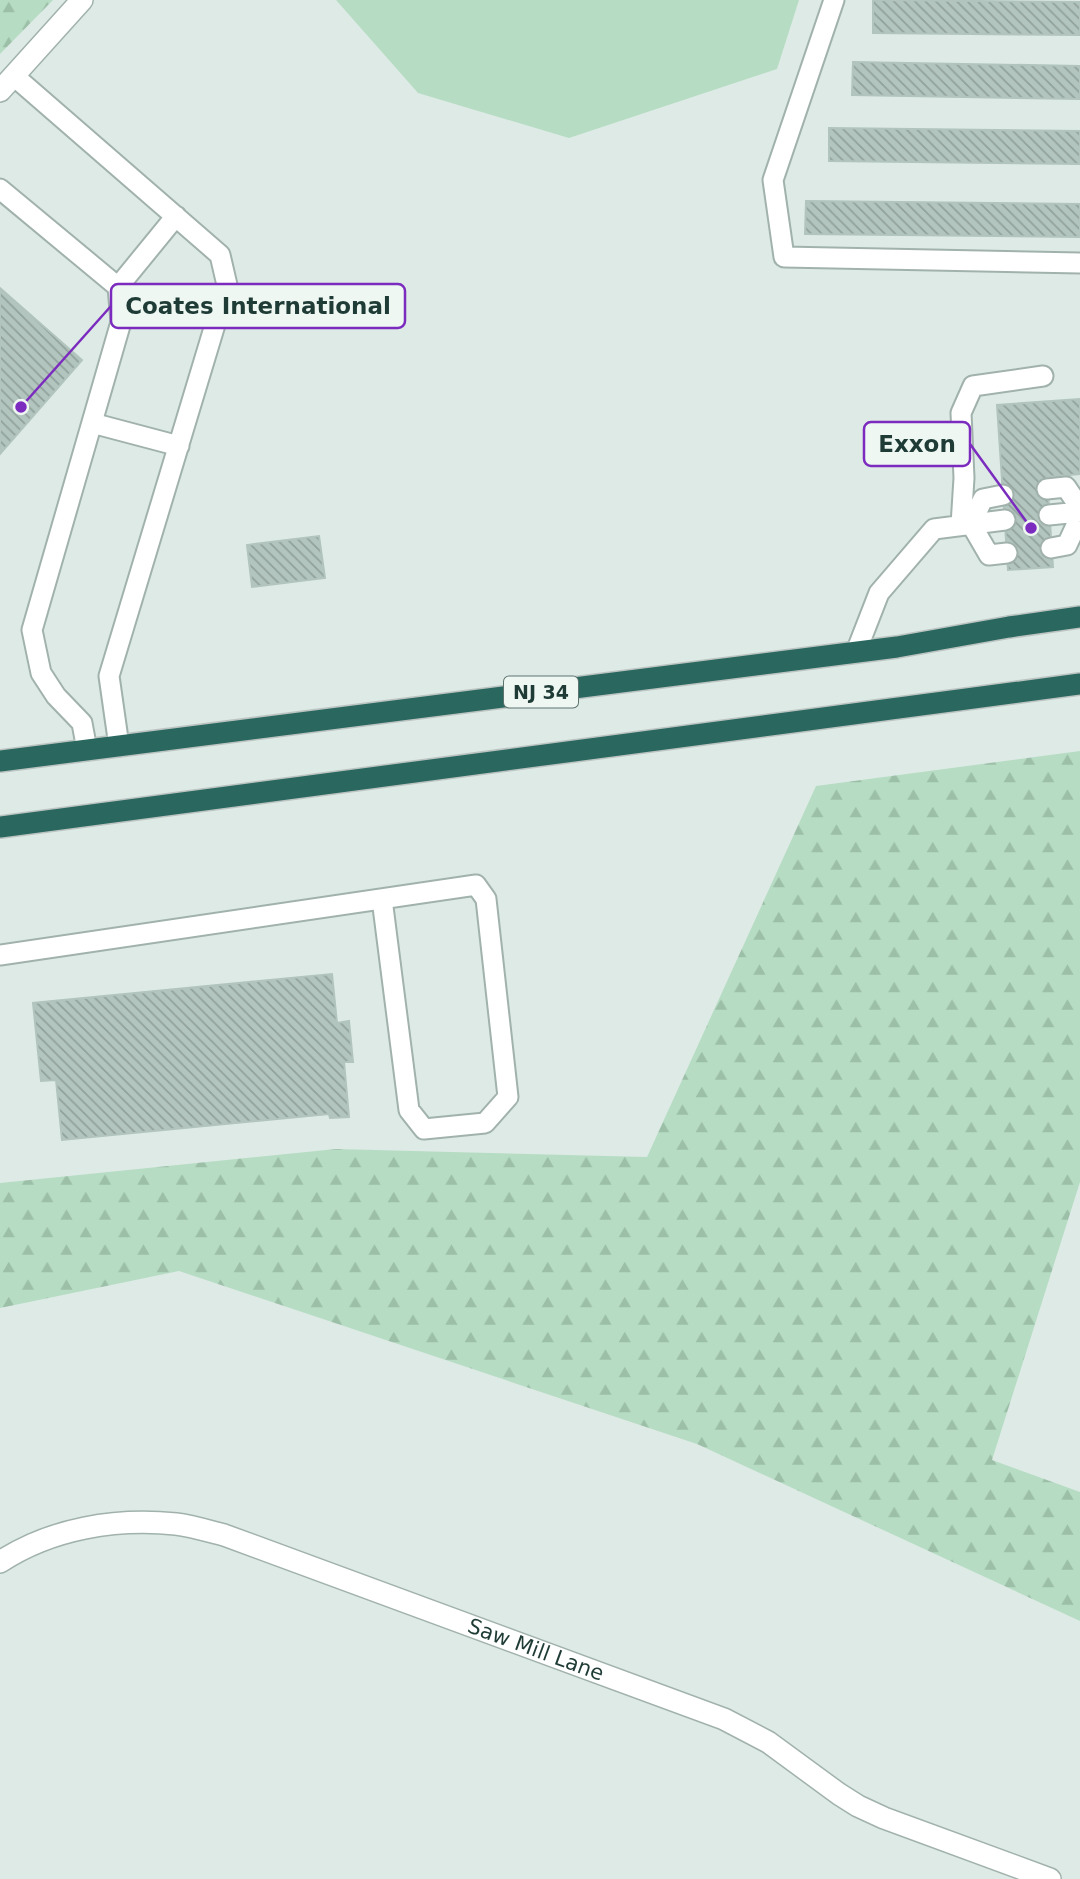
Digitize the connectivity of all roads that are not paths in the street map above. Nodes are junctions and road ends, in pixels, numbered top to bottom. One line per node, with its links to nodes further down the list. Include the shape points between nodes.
1 (82, 0): 3 (street)
2 (834, 0): 6 (lane, via 773,180 784,257)
3 (7, 83): 5 (lane)
4 (0, 189): 7 (lane)
5 (176, 216): 7 (lane); 10 (lane, via 220,255 227,285)
6 (1080, 263)
7 (118, 287): 9 (lane, via 121,322)
8 (1044, 376): 16 (lane, via 973,386 961,413)
9 (92, 423): 10 (lane); 23 (lane, via 32,630 41,673 82,723)
10 (179, 446): 22 (lane, via 109,676)
11 (1047, 489): 13 (lane, via 1066,487)
12 (1003, 495): 16 (lane, via 983,499)
13 (1080, 512): 14 (lane); 17 (lane, via 1067,545)
14 (1049, 515)
15 (1005, 520): 16 (lane)
16 (966, 525): 18 (lane, via 989,555); 20 (lane, via 934,529 879,593)
17 (1051, 548)
18 (1007, 554)
19 (1080, 617): 20 (highway, NJ 34)
20 (856, 652): 22 (highway, NJ 34)
21 (1080, 684): 25 (highway)
22 (119, 746): 23 (highway, NJ 34)
23 (87, 750): 24 (highway, NJ 34)
24 (0, 761)
25 (0, 827)
26 (382, 899): 26 (lane, via 476,885 486,899 508,1097 485,1123 424,1129 410,1111); 27 (lane)
27 (0, 955)
28 (0, 1562): 29 (street, Saw Mill Lane, via 80,1528 133,1522 179,1524 224,1535 724,1719 768,1742 858,1806)
29 (1049, 1879)

